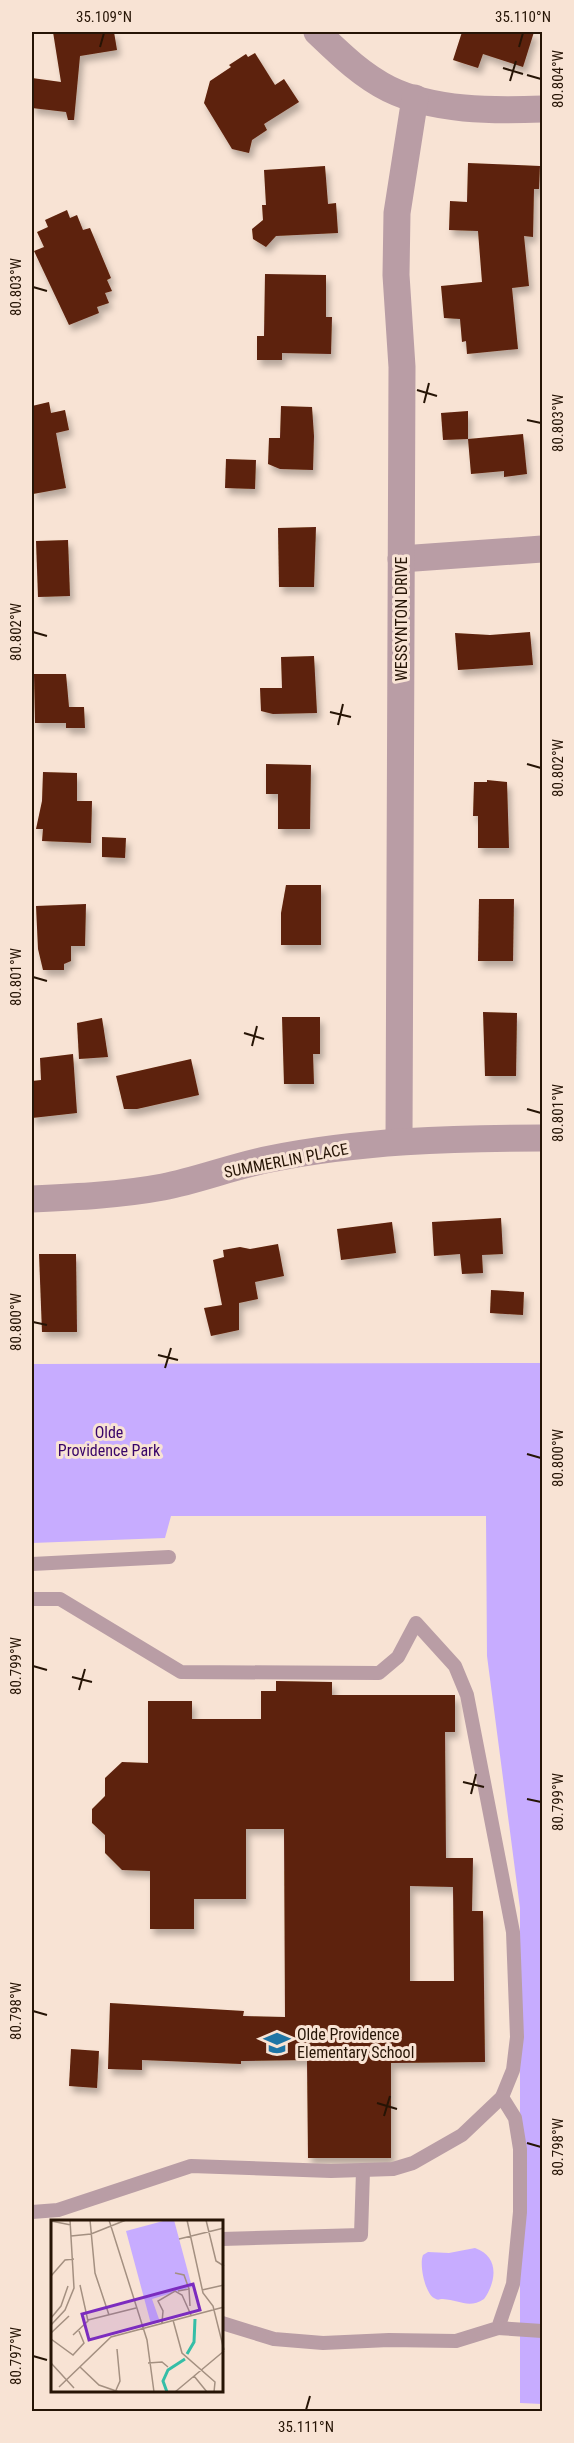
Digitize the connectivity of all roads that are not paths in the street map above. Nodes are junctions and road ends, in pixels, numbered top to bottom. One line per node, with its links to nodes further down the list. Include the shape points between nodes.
1 (317, 32): 2 (street, via 353,66 388,89)
2 (415, 99): 3 (street, via 450,106); 5 (street, WESSYNTON DRIVE, via 397,213 396,275 402,367)
3 (543, 109)
4 (543, 549): 5 (street)
5 (401, 559): 7 (street, WESSYNTON DRIVE)
6 (543, 1138): 7 (street, SUMMERLIN PLACE)
7 (399, 1141): 8 (street, SUMMERLIN PLACE, via 268,1160 165,1186 99,1196)
8 (32, 1198)
9 (169, 1557): 10 (lane)
10 (32, 1564)
11 (32, 1599): 12 (lane, via 60,1599 181,1672 379,1672 398,1657 416,1623 455,1666 467,1695 513,1932 517,2037 513,2070)
12 (502, 2097): 13 (lane, via 462,2135 413,2163 393,2169); 18 (lane, via 515,2118 520,2149 520,2212 513,2284)
13 (363, 2170): 15 (lane, via 191,2166); 16 (lane, via 361,2235)
14 (32, 2212): 15 (lane)
15 (61, 2216)
16 (224, 2239)
17 (224, 2324): 18 (lane, via 274,2339 323,2343 456,2341)
18 (498, 2328): 19 (lane)
19 (543, 2331)

